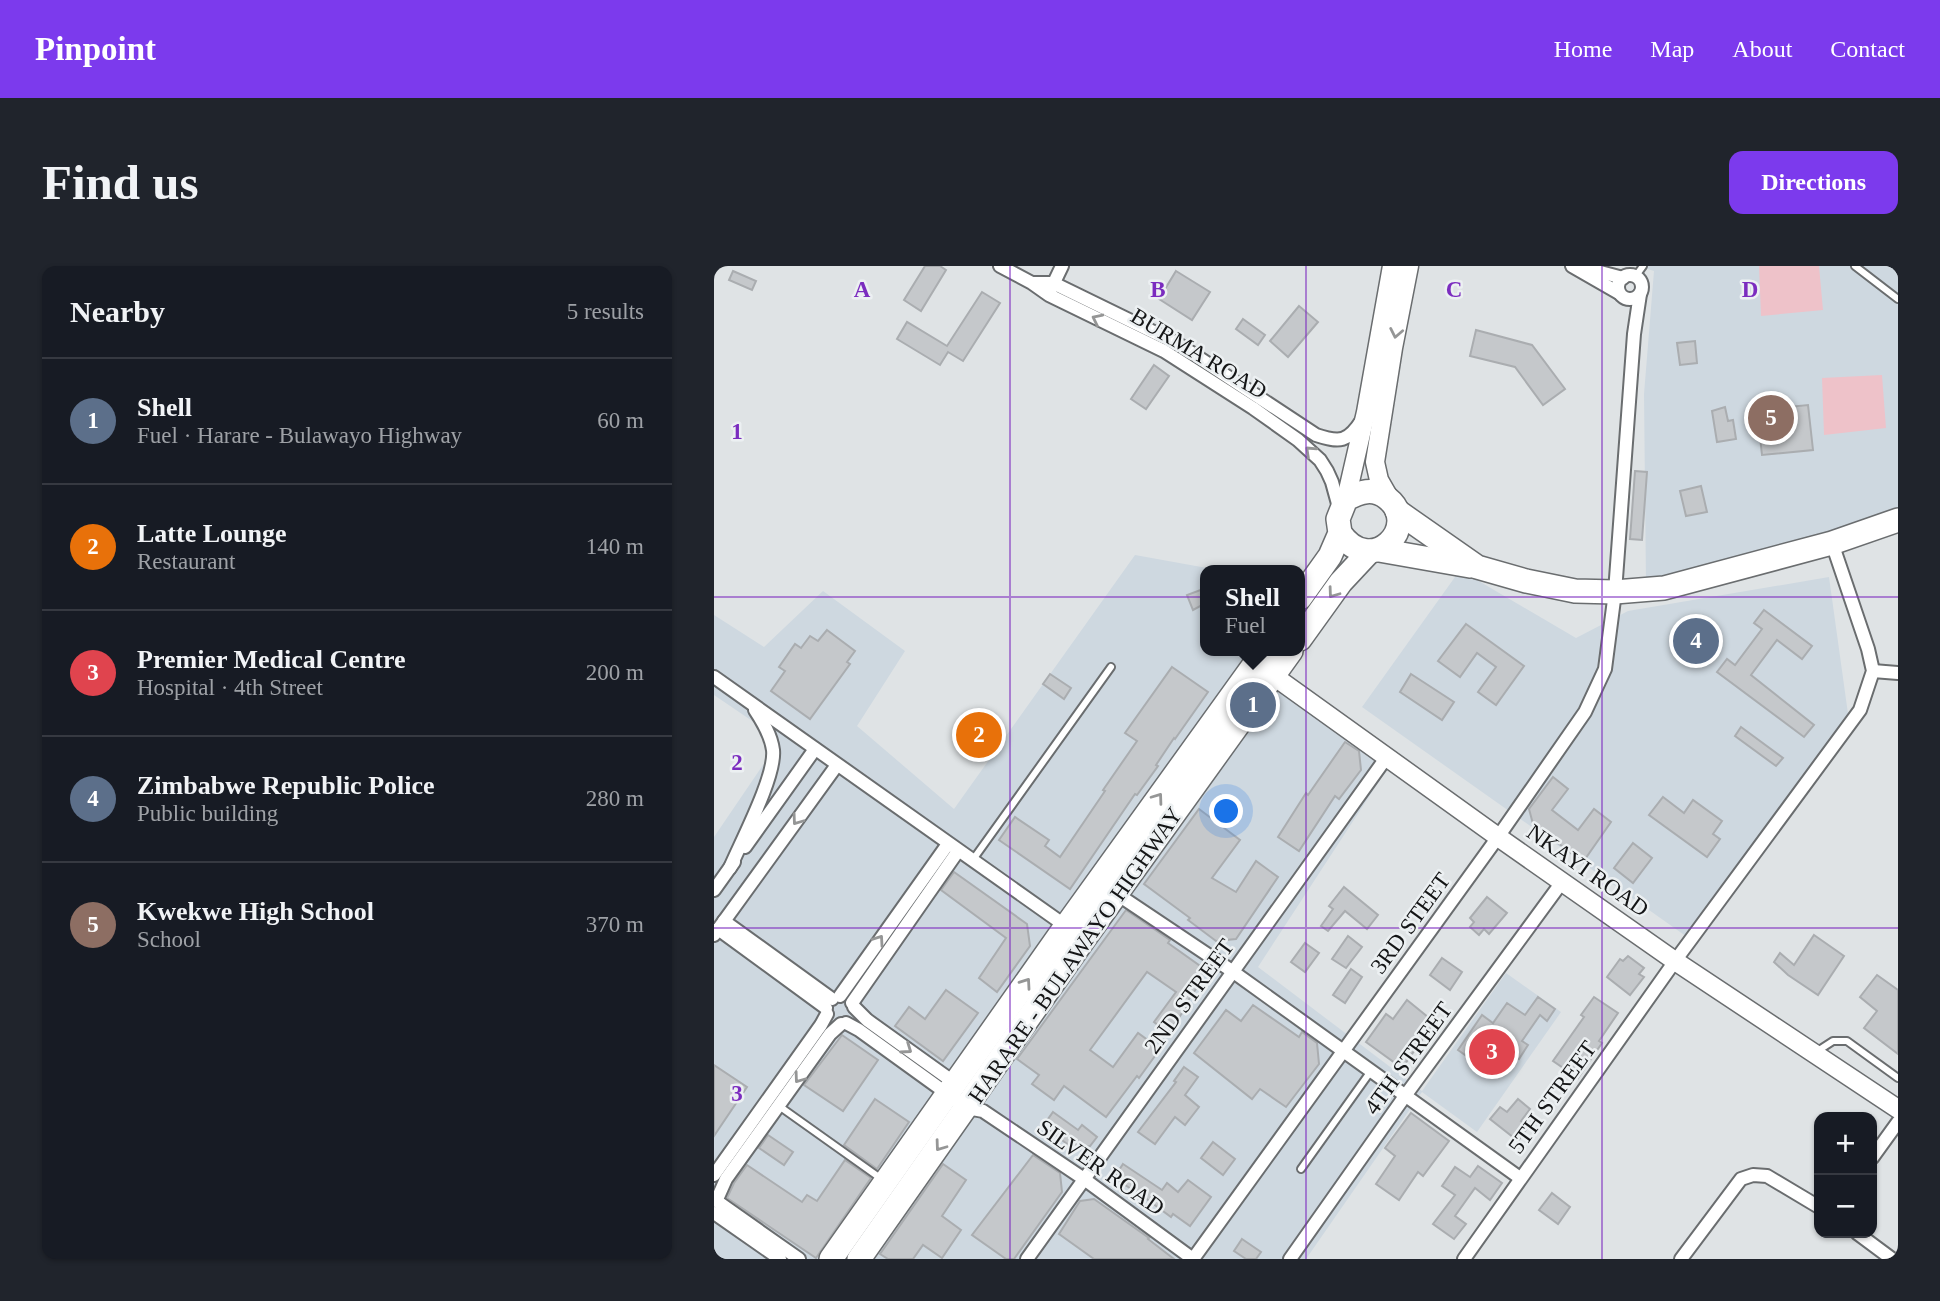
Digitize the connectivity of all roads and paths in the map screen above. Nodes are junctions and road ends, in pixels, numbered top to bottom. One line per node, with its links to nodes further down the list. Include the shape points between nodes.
1 (1000, 266): 9 (street)
2 (1062, 266): 9 (street)
3 (1392, 266): 14 (main road)
4 (1409, 266): 15 (main road, one-way to 15, via 1375,462)
5 (1572, 266): 11 (street)
6 (1578, 266): 8 (street)
7 (1855, 266): 12 (lane)
8 (1634, 274): 10 (street, via 1641,284); 11 (street, via 1618,285)
9 (1051, 289): 14 (street, via 1187,349 1316,435 1343,440); 16 (street, BURMA ROAD, one-way to 9, via 1327,471 1298,440 1173,357)
10 (1640, 294): 11 (street); 13 (street)
11 (1623, 296): 13 (street)
12 (1898, 299)
13 (1634, 334): 22 (street, 3RD STEET)
14 (1366, 412): 16 (main road)
15 (1394, 506): 16 (highway, via 1382,494 1359,492); 19 (highway, via 1399,523 1396,534 1389,544); 20 (highway)
16 (1342, 514): 19 (highway, via 1348,543 1358,550); 21 (highway, via 1330,556)
17 (1898, 520): 18 (highway)
18 (1832, 543): 22 (highway, via 1664,588); 27 (street)
19 (1375, 550): 20 (highway); 23 (highway, one-way to 23, via 1341,582)
20 (1477, 567): 22 (highway, via 1575,591)
21 (1305, 591)
22 (1615, 592): 35 (street, 3RD STEET, via 1605,669 1595,692)
23 (1305, 632)
24 (1280, 656): 25 (highway, HARARE - BULAWAYO HIGHWAY)
25 (1264, 663): 32 (main road, NKAYI ROAD); 33 (highway, HARARE - BULAWAYO HIGHWAY)
26 (1111, 667): 37 (lane)
27 (1873, 671): 28 (street); 44 (street, 5TH STREET, via 1860,710)
28 (1898, 673)
29 (714, 677): 30 (street)
30 (748, 702): 31 (street); 38 (street, via 762,720 773,753 760,801)
31 (815, 749): 34 (street); 38 (street)
32 (1386, 758): 35 (main road, NKAYI ROAD); 45 (street, 2ND STREET)
33 (1199, 760): 41 (highway, HARARE - BULAWAYO HIGHWAY); 43 (highway, HARARE - BULAWAYO HIGHWAY, one-way to 33)
34 (837, 765): 36 (street); 42 (street, one-way to 42)
35 (1498, 837): 39 (main road, NKAYI ROAD); 49 (street, 3RD STEET)
36 (953, 847): 37 (street); 46 (street)
37 (972, 861): 43 (street)
38 (730, 868): 40 (street)
39 (1562, 882): 44 (main road, NKAYI ROAD); 54 (street, 4TH STREET)
40 (714, 890)
41 (1117, 894): 43 (highway, HARARE - BULAWAYO HIGHWAY); 45 (street)
42 (719, 928): 46 (street)
43 (1075, 932): 48 (highway, HARARE - BULAWAYO HIGHWAY)
44 (1675, 961): 50 (main road, NKAYI ROAD); 62 (street, 5TH STREET)
45 (1232, 971): 49 (street); 63 (street, 2ND STREET)
46 (838, 1004): 47 (street, via 832,1021); 47 (street, via 853,1017); 53 (street, one-way to 53, via 867,1020); 61 (street)
47 (843, 1024): 53 (street); 56 (street, one-way to 56, via 830,1034)
48 (1008, 1028): 53 (highway, HARARE - BULAWAYO HIGHWAY); 55 (highway, HARARE - BULAWAYO HIGHWAY)
49 (1343, 1050): 51 (street); 73 (street, 3RD STEET)
50 (1814, 1054): 52 (lane, via 1833,1041 1847,1041); 57 (main road, NKAYI ROAD)
51 (1371, 1071): 54 (street); 60 (lane)
52 (1898, 1078)
53 (952, 1088): 55 (street, SILVER ROAD); 64 (highway, HARARE - BULAWAYO HIGHWAY)
54 (1405, 1096): 62 (street); 74 (street, 4TH STREET)
55 (975, 1105): 63 (street, SILVER ROAD); 64 (highway, HARARE - BULAWAYO HIGHWAY, one-way to 64)
56 (779, 1106): 64 (lane); 65 (street, via 726,1179)
57 (1898, 1109)
58 (1898, 1122): 59 (street)
59 (1877, 1151)
60 (1301, 1169)
61 (714, 1175)
62 (1520, 1178): 75 (street, 5TH STREET)
63 (1084, 1179): 72 (street, 2ND STREET); 73 (street, SILVER ROAD)
64 (895, 1188): 70 (highway, HARARE - BULAWAYO HIGHWAY); 71 (highway, HARARE - BULAWAYO HIGHWAY)
65 (716, 1202): 68 (street); 69 (street)
66 (1814, 1204): 76 (street, via 1767,1176 1741,1179)
67 (1864, 1238): 77 (street)
68 (780, 1259)
69 (799, 1259)
70 (831, 1259)
71 (859, 1259)
72 (1027, 1259)
73 (1193, 1259)
74 (1290, 1259)
75 (1464, 1259)
76 (1681, 1259)
77 (1892, 1259)

